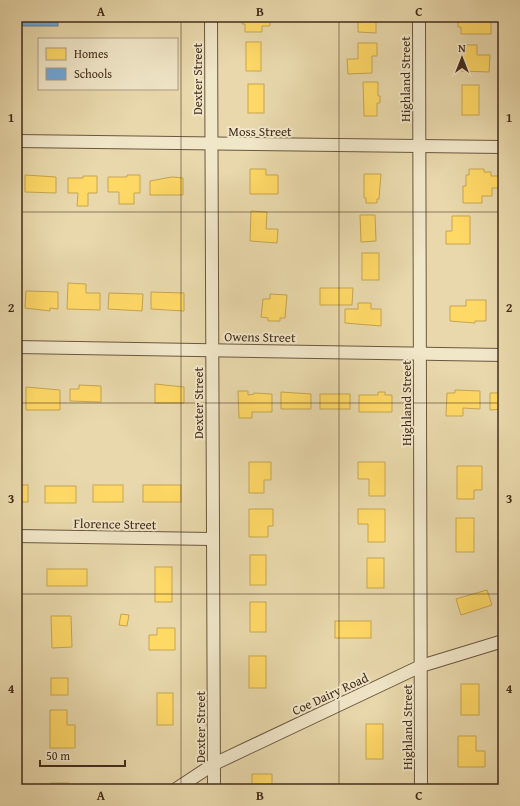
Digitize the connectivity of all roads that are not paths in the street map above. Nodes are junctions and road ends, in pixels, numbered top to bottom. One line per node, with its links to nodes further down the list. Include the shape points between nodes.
1 (210, 17): 4 (street, Dexter Street)
2 (419, 17): 5 (street, Highland Street)
3 (17, 141): 4 (street, Moss Street)
4 (211, 144): 5 (street, Moss Street); 8 (street, Dexter Street)
5 (420, 146): 6 (street, Moss Street); 9 (street, Highland Street)
6 (503, 147)
7 (17, 347): 8 (street, Owens Street)
8 (212, 350): 9 (street, Owens Street); 12 (street, Dexter Street)
9 (420, 353): 10 (street, Owens Street); 14 (street, Highland Street)
10 (503, 355)
11 (17, 536): 12 (street, Florence Street)
12 (212, 539): 15 (street, Dexter Street)
13 (503, 641): 14 (street, Coe Dairy Road)
14 (421, 666): 15 (street, Coe Dairy Road); 18 (street, Highland Street)
15 (214, 764): 16 (street, Coe Dairy Road); 17 (street, Dexter Street)
16 (176, 789)
17 (214, 789)
18 (421, 789)

